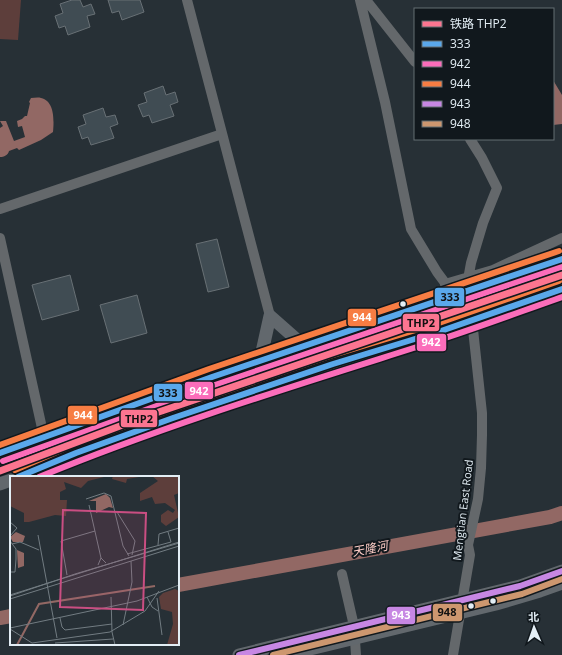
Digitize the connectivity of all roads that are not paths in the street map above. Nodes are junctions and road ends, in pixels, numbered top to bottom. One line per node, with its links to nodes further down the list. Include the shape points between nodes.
1 (187, 0): 5 (street)
2 (360, 0): 12 (street, via 385,102 411,229)
3 (366, 0): 4 (street)
4 (414, 61)
5 (222, 134): 7 (street); 15 (street)
6 (471, 140): 11 (street, via 497,188 471,263 469,274)
7 (0, 208)
8 (0, 238): 19 (street)
9 (562, 238): 11 (street, via 493,270)
10 (562, 259): 11 (main road)
11 (472, 283): 12 (street); 14 (main road)
12 (446, 284): 14 (street)
13 (562, 289): 16 (main road)
14 (454, 296): 17 (main road)
15 (270, 316): 17 (main road); 18 (main road, via 262,352)
16 (472, 320): 21 (main road, via 173,418); 27 (street, Mengtian East Road, via 482,435 478,499 468,545 470,555)
17 (304, 346): 18 (main road)
18 (252, 364): 19 (main road)
19 (45, 436): 20 (main road)
20 (0, 453)
21 (20, 476)
22 (10, 480): 23 (main road)
23 (0, 484)
24 (562, 571): 27 (main road)
25 (342, 574): 28 (street)
26 (562, 583): 27 (main road, via 496,604)
27 (461, 606): 28 (main road); 32 (street, Mengtian East Road)
28 (355, 632): 29 (main road); 30 (main road); 31 (street)
29 (239, 655)
30 (285, 655)
31 (356, 655)
32 (453, 655)

